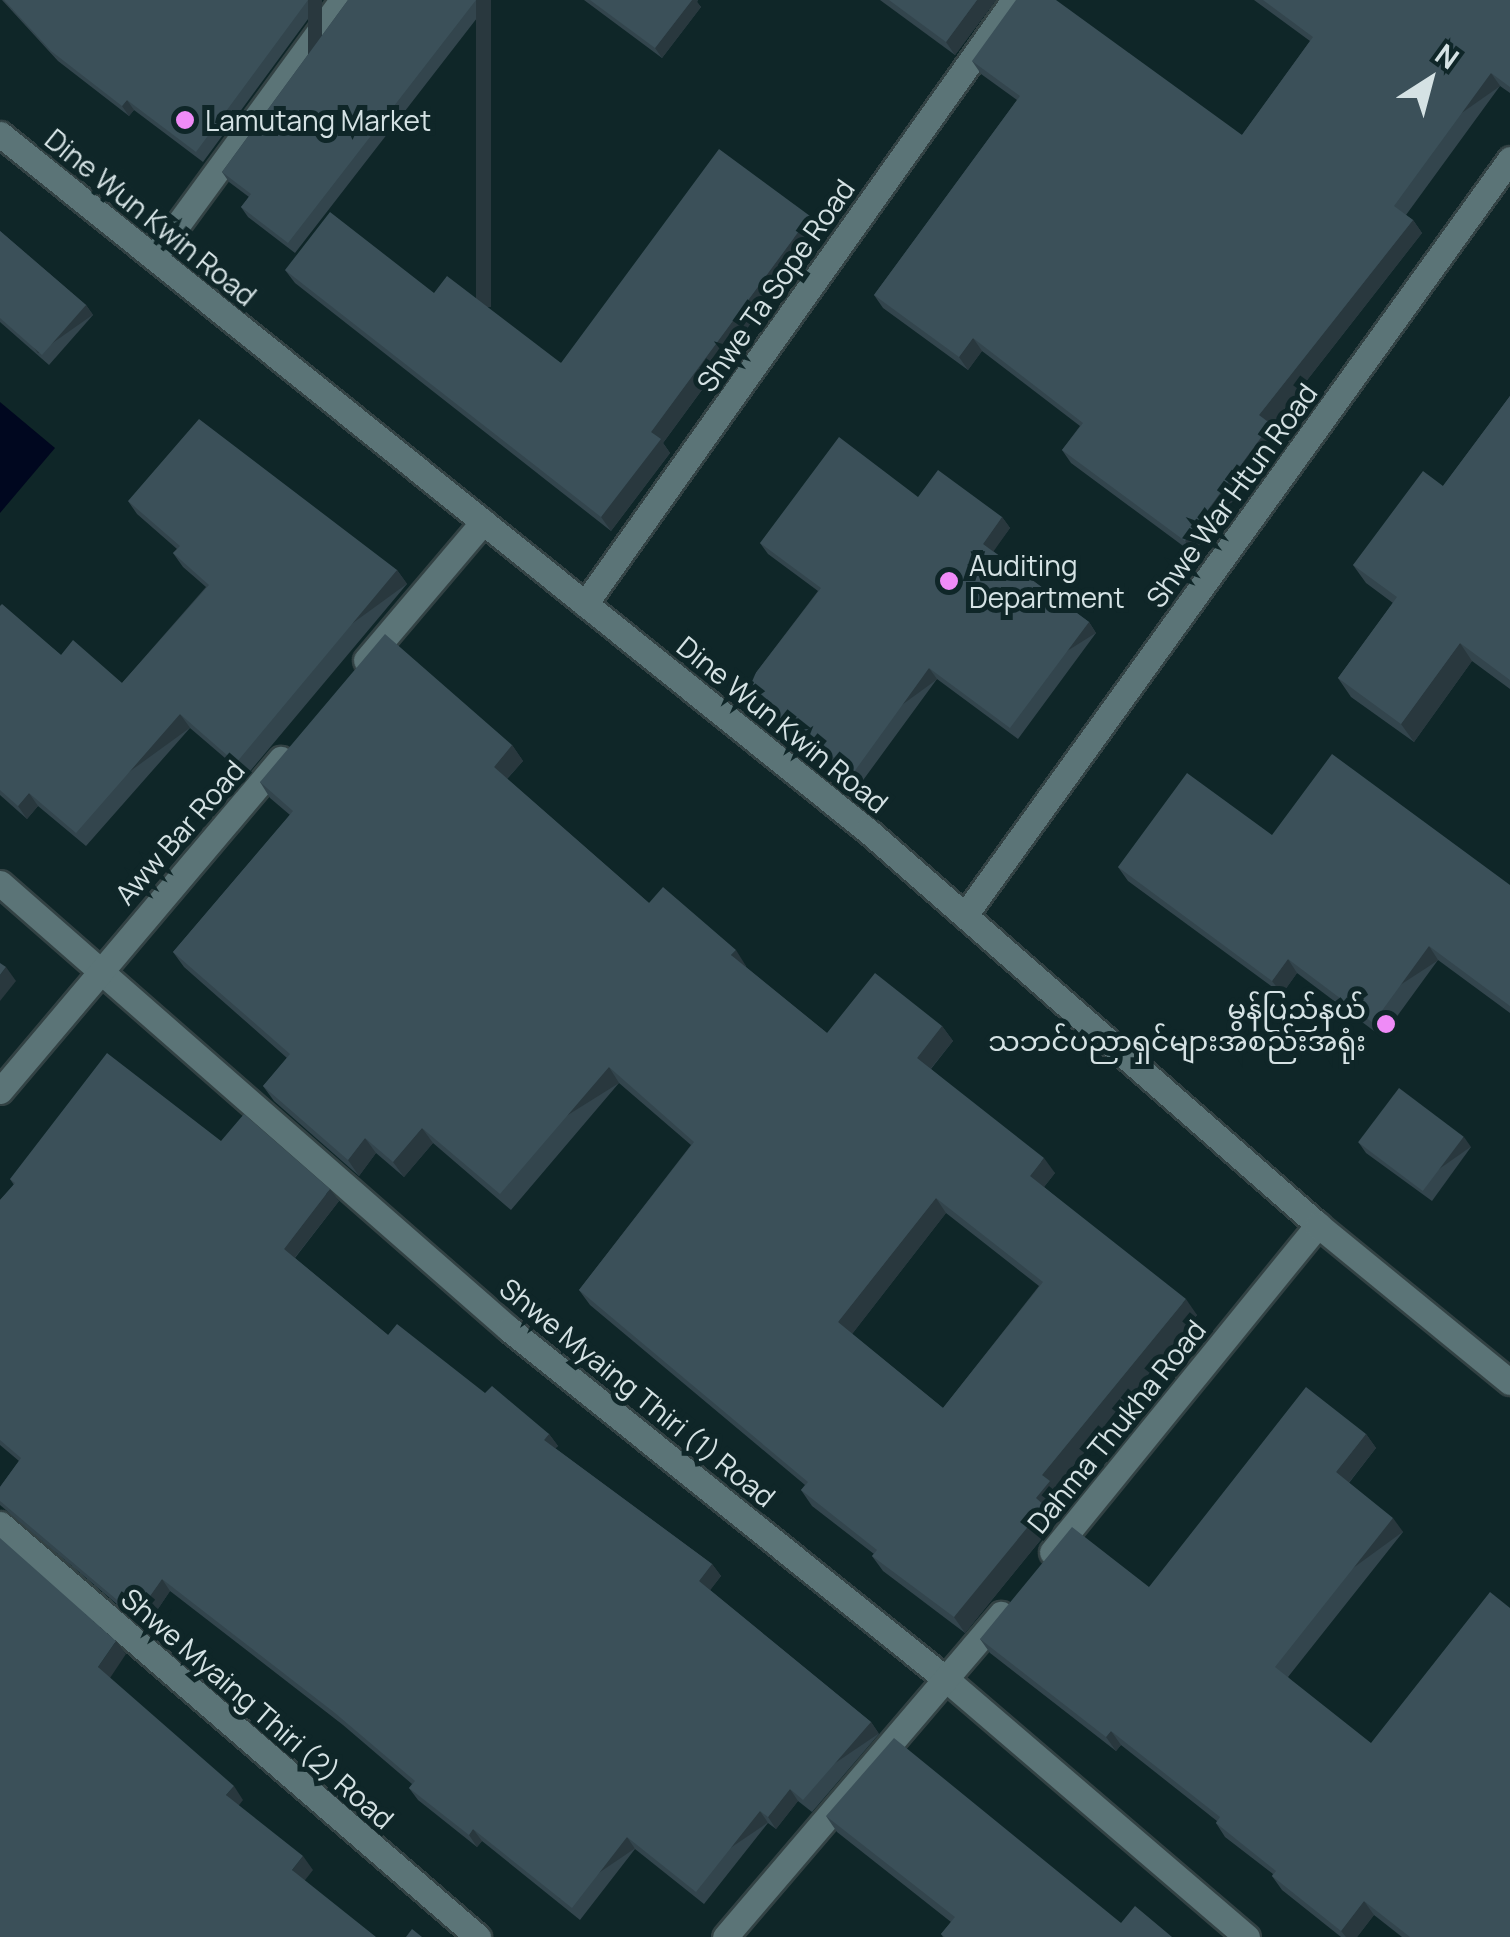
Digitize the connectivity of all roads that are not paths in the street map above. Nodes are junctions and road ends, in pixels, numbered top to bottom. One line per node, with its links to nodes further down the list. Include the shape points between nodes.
1 (342, 0): 5 (street)
2 (1014, 0): 7 (street, Shwe Ta Sope Road)
3 (0, 134): 5 (street, Dine Wun Kwin Road)
4 (1510, 159): 11 (street, Shwe War Htun Road)
5 (154, 257): 6 (street, Dine Wun Kwin Road)
6 (484, 522): 7 (street, Dine Wun Kwin Road); 8 (street)
7 (586, 604): 11 (street, Dine Wun Kwin Road)
8 (343, 686)
9 (304, 731): 12 (street, Aww Bar Road)
10 (0, 883): 12 (street, Shwe Myaing Thiri (1) Road)
11 (965, 915): 14 (street, Dine Wun Kwin Road)
12 (100, 970): 13 (street, Aww Bar Road); 17 (street, Shwe Myaing Thiri (1) Road, via 509,1328)
13 (0, 1091)
14 (1318, 1224): 15 (street, Dine Wun Kwin Road); 17 (street, Dahma Thukha Road)
15 (1510, 1382)
16 (0, 1524): 18 (street, Shwe Myaing Thiri (2) Road)
17 (948, 1680): 19 (street, Dahma Thukha Road); 20 (street, Shwe Myaing Thiri (1) Road)
18 (478, 1937)
19 (725, 1937)
20 (1247, 1937)

